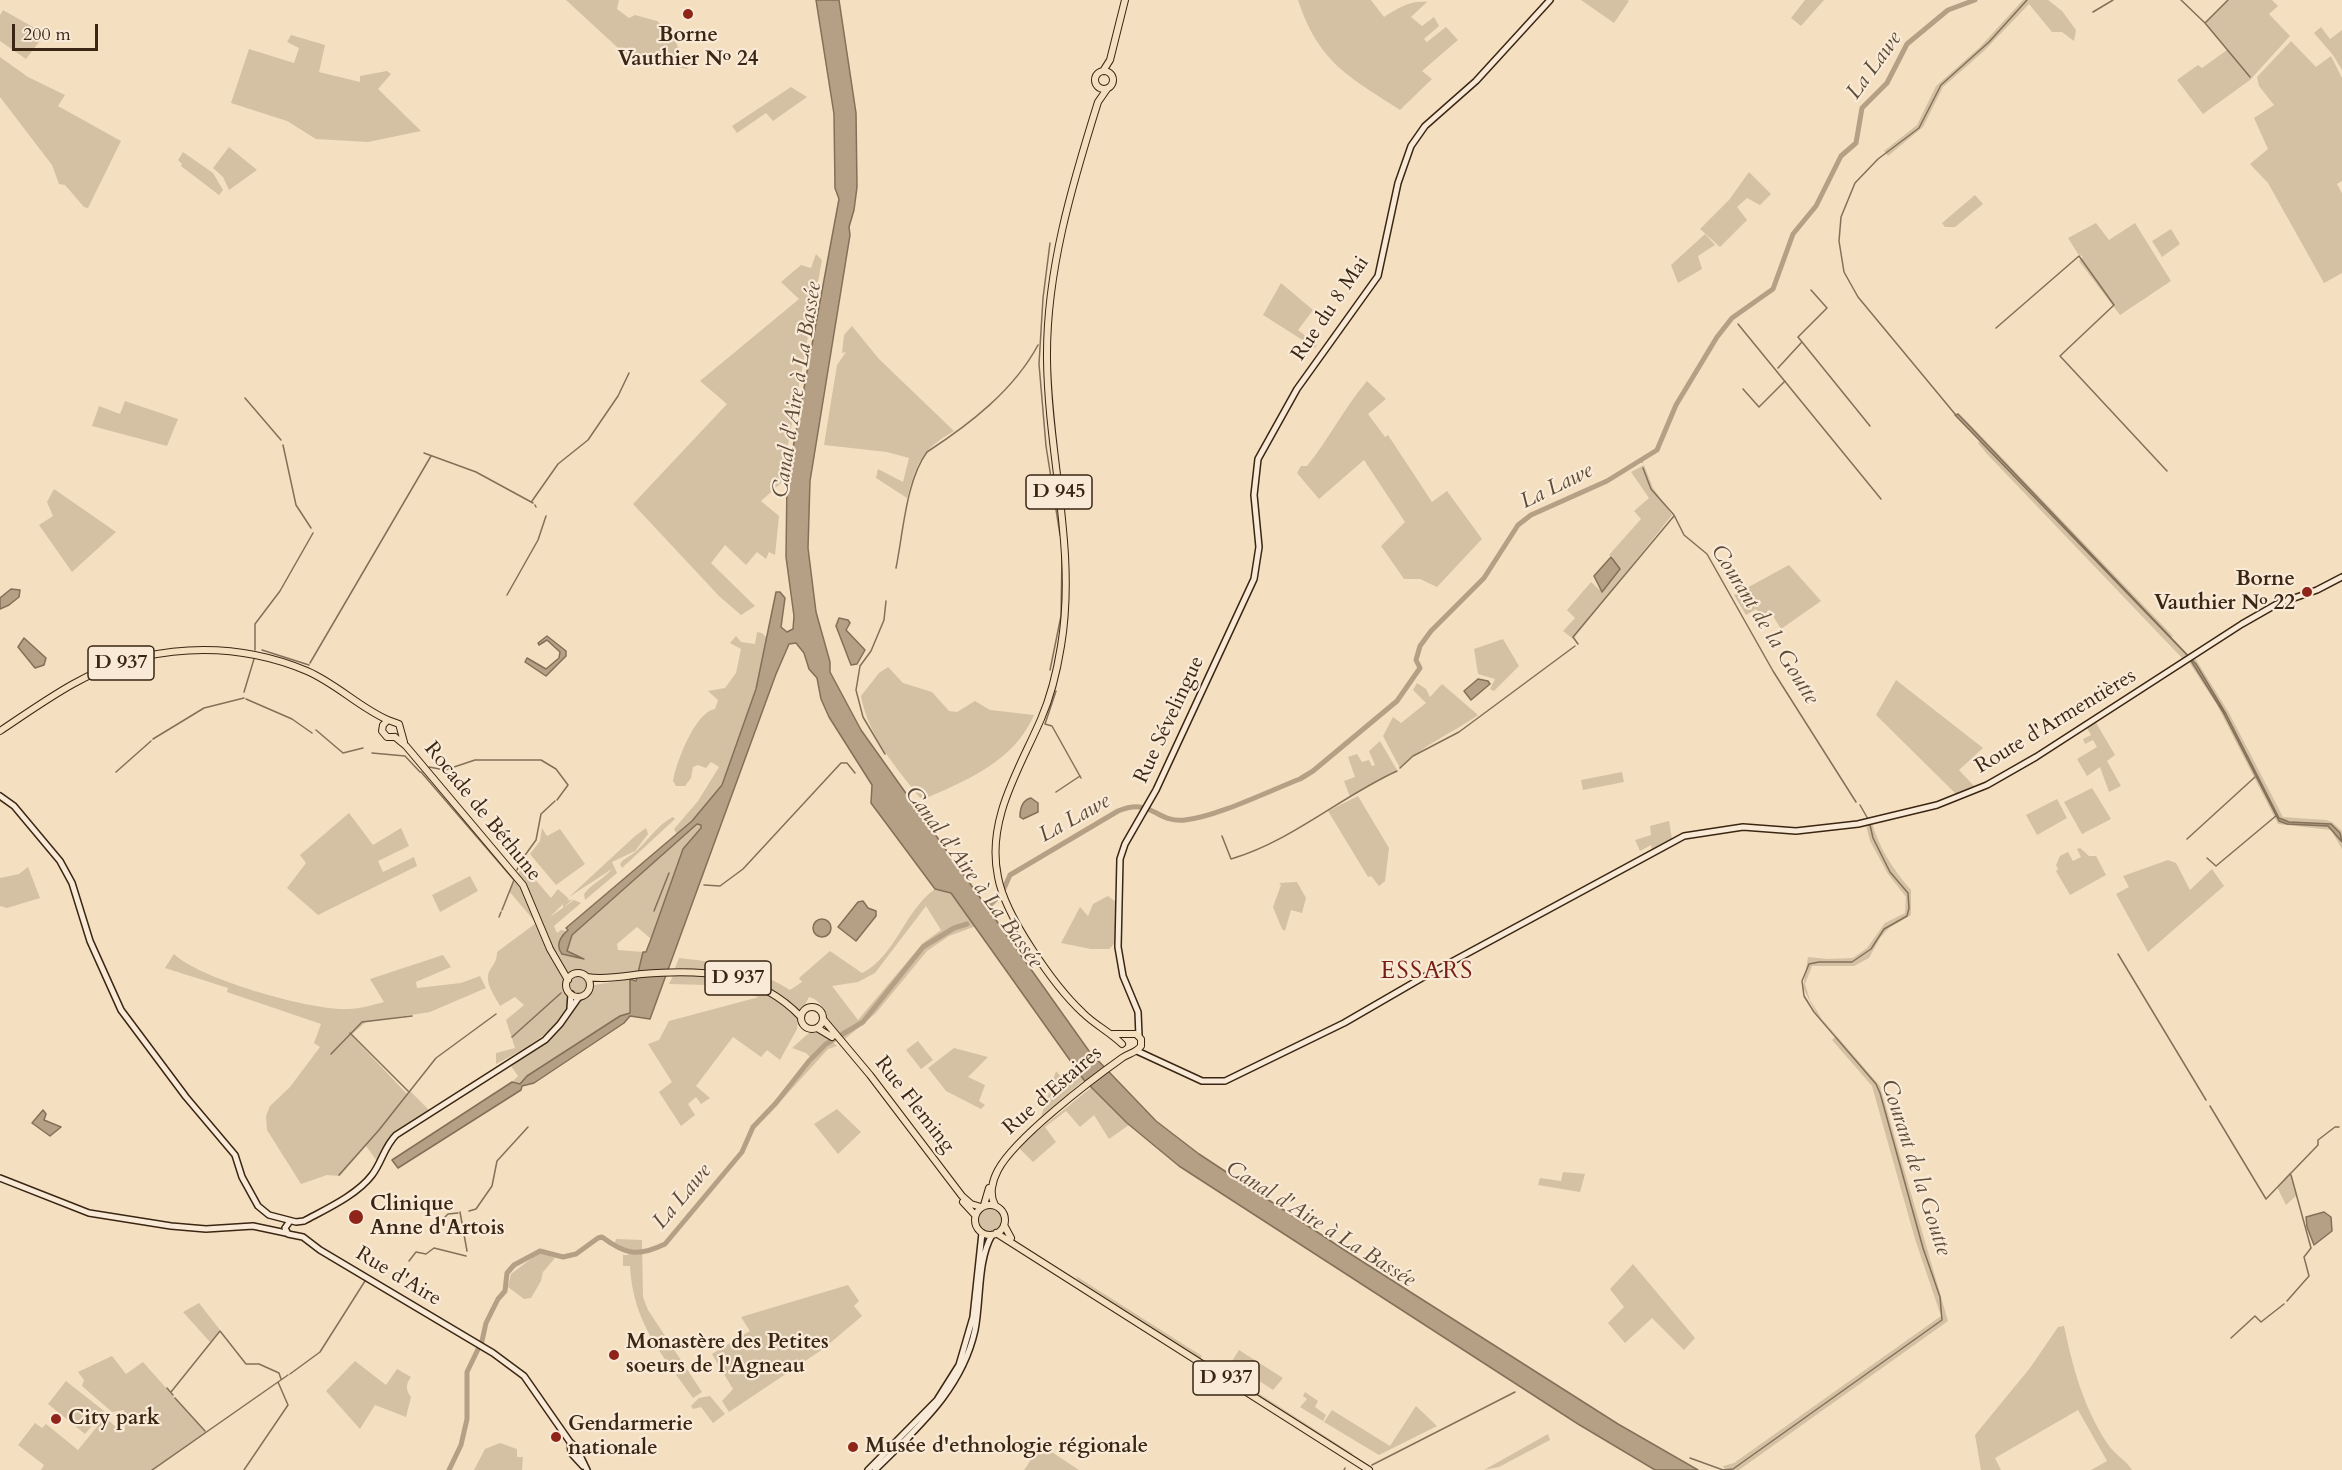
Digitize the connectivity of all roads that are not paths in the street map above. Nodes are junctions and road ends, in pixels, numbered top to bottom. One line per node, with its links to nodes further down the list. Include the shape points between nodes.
1 (1125, 0): 3 (main road)
2 (1550, 0): 9 (main road, Rue du 8 Mai, via 1476,81 1424,127 1411,146 1398,183 1378,276 1303,381 1258,459 1254,495)
3 (1110, 60): 4 (main road); 5 (main road)
4 (1102, 71): 5 (main road); 6 (main road, via 1095,77)
5 (1110, 74): 7 (main road, via 1113,83)
6 (1097, 87): 7 (main road); 8 (main road, D 945)
7 (1107, 89): 8 (main road, D 945)
8 (1098, 102): 32 (main road, D 945, via 1054,267 1048,326 1048,388 1067,577 1061,646 1042,716 1001,810 995,855 1004,900 1016,924 1082,1013)
9 (1259, 540): 29 (main road, Rue Sévelingue, via 1250,589 1147,807 1123,849 1118,878 1120,963)
10 (2342, 577): 39 (main road, Route d'Armentières, via 2277,604 1987,785 1937,805 1869,821 1806,830 1728,829 1692,834 1225,1081 1193,1078)
11 (372, 711): 12 (main road, D 937); 13 (main road, D 937); 14 (main road, D 937, via 342,689 290,664 239,652 198,649 113,666 75,683)
12 (388, 720): 13 (main road); 15 (main road, via 397,722)
13 (382, 725): 15 (main road, via 385,735)
14 (0, 731)
15 (397, 734): 17 (main road, Rocade de Béthune, via 523,885)
16 (0, 796): 46 (main road, via 14,806 60,861 123,1014 235,1155 258,1206 266,1214)
17 (561, 966): 18 (main road, Rocade de Béthune); 21 (main road, Rocade de Béthune)
18 (574, 975): 19 (main road); 21 (main road)
19 (587, 977): 20 (main road, D 937); 22 (main road)
20 (604, 979): 22 (main road, D 937); 25 (main road, D 937, via 710,972 742,979)
21 (568, 980): 23 (main road)
22 (590, 987): 24 (main road)
23 (571, 994): 24 (main road); 27 (main road)
24 (579, 997): 27 (main road)
25 (784, 1002): 26 (main road, D 937); 28 (main road, D 937)
26 (805, 1009): 28 (main road); 30 (main road, via 818,1009)
27 (568, 1012): 48 (main road, via 555,1030 396,1135 367,1180)
28 (801, 1017): 31 (main road, via 805,1028)
29 (1139, 1018): 33 (main road); 34 (main road, Rue Sévelingue)
30 (823, 1019): 31 (main road); 35 (main road, Rue Fleming)
31 (817, 1028): 35 (main road, Rue Fleming)
32 (1110, 1032): 33 (main road, D 945); 37 (main road, D 945)
33 (1129, 1034): 34 (main road); 37 (main road)
34 (1139, 1036): 36 (main road)
35 (836, 1039): 44 (main road, Rue Fleming, via 870,1075 962,1196 971,1204); 45 (main road, Rue Fleming)
36 (1142, 1044): 38 (main road); 39 (main road)
37 (1123, 1046): 38 (main road); 40 (main road, Rue d'Estaires)
38 (1134, 1051): 39 (main road); 40 (main road, Rue d'Estaires)
39 (1153, 1057)
40 (1108, 1067): 41 (main road)
41 (1089, 1083): 43 (main road, via 1048,1118 998,1170 992,1192); 44 (main road, Rue d'Estaires, via 1047,1115 1001,1159)
42 (0, 1178): 49 (main road, via 89,1213 171,1226)
43 (996, 1205): 44 (main road); 47 (main road, via 1004,1213)
44 (982, 1206): 45 (main road)
45 (975, 1215): 50 (main road, via 975,1224)
46 (278, 1217): 48 (main road); 49 (main road)
47 (1004, 1226): 51 (main road); 52 (main road, D 937, via 1009,1237)
48 (292, 1227): 49 (main road); 55 (main road, Rue d'Aire, via 320,1250 479,1345 529,1380)
49 (275, 1229)
50 (982, 1233): 51 (main road); 53 (main road, via 972,1323)
51 (994, 1234): 52 (main road, D 937); 53 (main road, via 986,1250 975,1329)
52 (1084, 1287): 58 (main road, D 937)
53 (961, 1366): 54 (main road, via 949,1393)
54 (903, 1439): 56 (main road); 57 (main road)
55 (570, 1443): 55 (main road, via 572,1452 587,1470 576,1447)
56 (868, 1470)
57 (875, 1470)
58 (1369, 1470)

